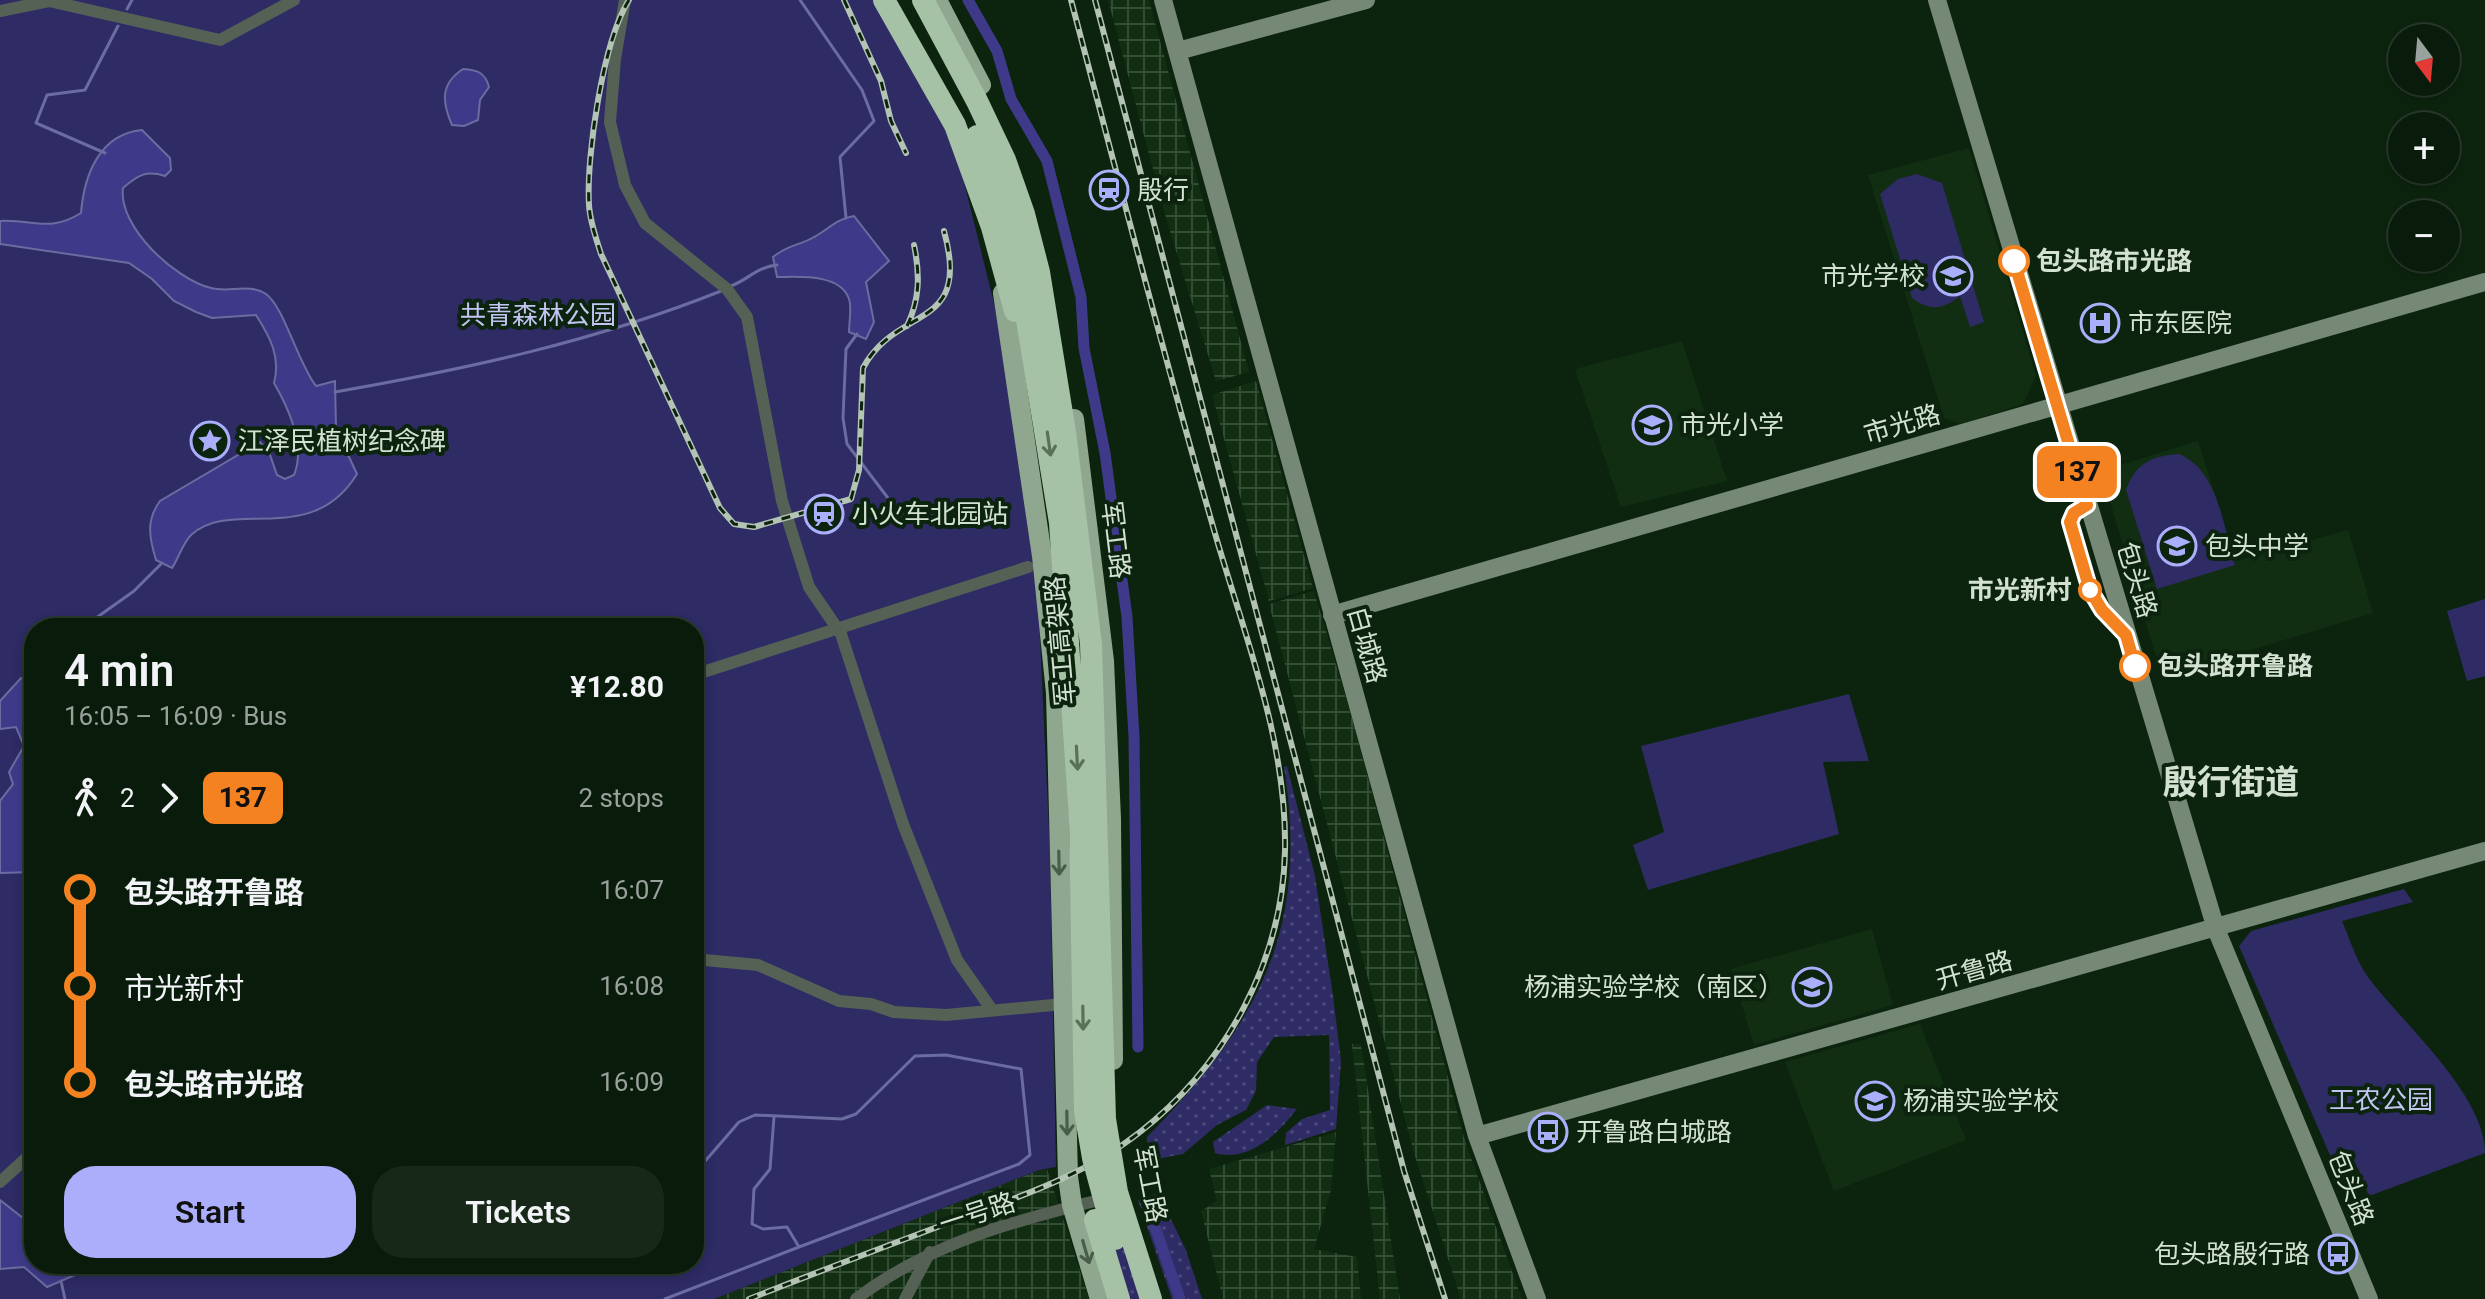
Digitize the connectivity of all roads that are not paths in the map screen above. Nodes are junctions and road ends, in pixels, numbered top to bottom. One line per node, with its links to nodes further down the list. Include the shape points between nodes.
1 (294, 0): 11 (street, via 220,40 49,1)
2 (625, 0): 19 (street, via 610,122 625,185 645,223 727,289 747,317 782,501 809,587)
3 (884, 0): 14 (highway, bridge, via 955,125)
4 (892, 0): 24 (main road, one-way to 24, via 958,120 995,233 1042,556 1056,693)
5 (908, 0): 14 (highway, 军工高架路, bridge, via 952,80 1004,206)
6 (923, 0): 16 (highway, 军工高架路, bridge, via 1005,160 1024,214 1039,272)
7 (935, 0): 16 (highway, bridge, via 1004,123 1034,202 1053,267); 30 (main road, 军工路, via 1019,171 1051,283 1078,447 1104,661 1111,819 1112,1102)
8 (1163, 0): 12 (street, 白城路)
9 (1366, 0): 12 (street)
10 (1937, 0): 15 (street, 包头路)
11 (0, 11)
12 (1178, 51): 18 (street, 白城路)
13 (2485, 282): 15 (street, 市光路)
14 (1042, 394): 26 (highway, 军工高架路, one-way to 26, bridge, via 1071,648)
15 (2058, 407): 18 (street, 市光路); 22 (street, 包头路)
16 (1065, 432): 38 (highway, 军工高架路, bridge, via 1091,644 1105,1119 1117,1192)
17 (1028, 567): 19 (street)
18 (1332, 615): 27 (street, 白城路)
19 (837, 628): 20 (street); 25 (street, via 903,824 957,960)
20 (704, 672)
21 (2485, 851): 22 (street, 开鲁路)
22 (2216, 929): 27 (street, 开鲁路); 40 (street, 包头路)
23 (704, 960): 25 (street, via 758,965 839,1001 894,1012 946,1015)
24 (1063, 1004): 25 (street); 31 (main road, one-way to 31)
25 (992, 1010)
26 (1085, 1111): 36 (highway, bridge, via 1088,1185); 37 (highway, 军工高架路, bridge, via 1101,1191)
27 (1477, 1136): 39 (street, 白城路)
28 (24, 1160): 29 (street)
29 (4, 1179)
30 (1123, 1195): 31 (street, 一号路); 38 (main road, 军工路)
31 (1072, 1205): 32 (street, 一号路); 35 (main road, one-way to 35)
32 (930, 1252): 33 (street, 一号路); 34 (street)
33 (856, 1299)
34 (905, 1299)
35 (1100, 1299)
36 (1119, 1299)
37 (1135, 1299)
38 (1152, 1299)
39 (1537, 1299)
40 (2369, 1299)

